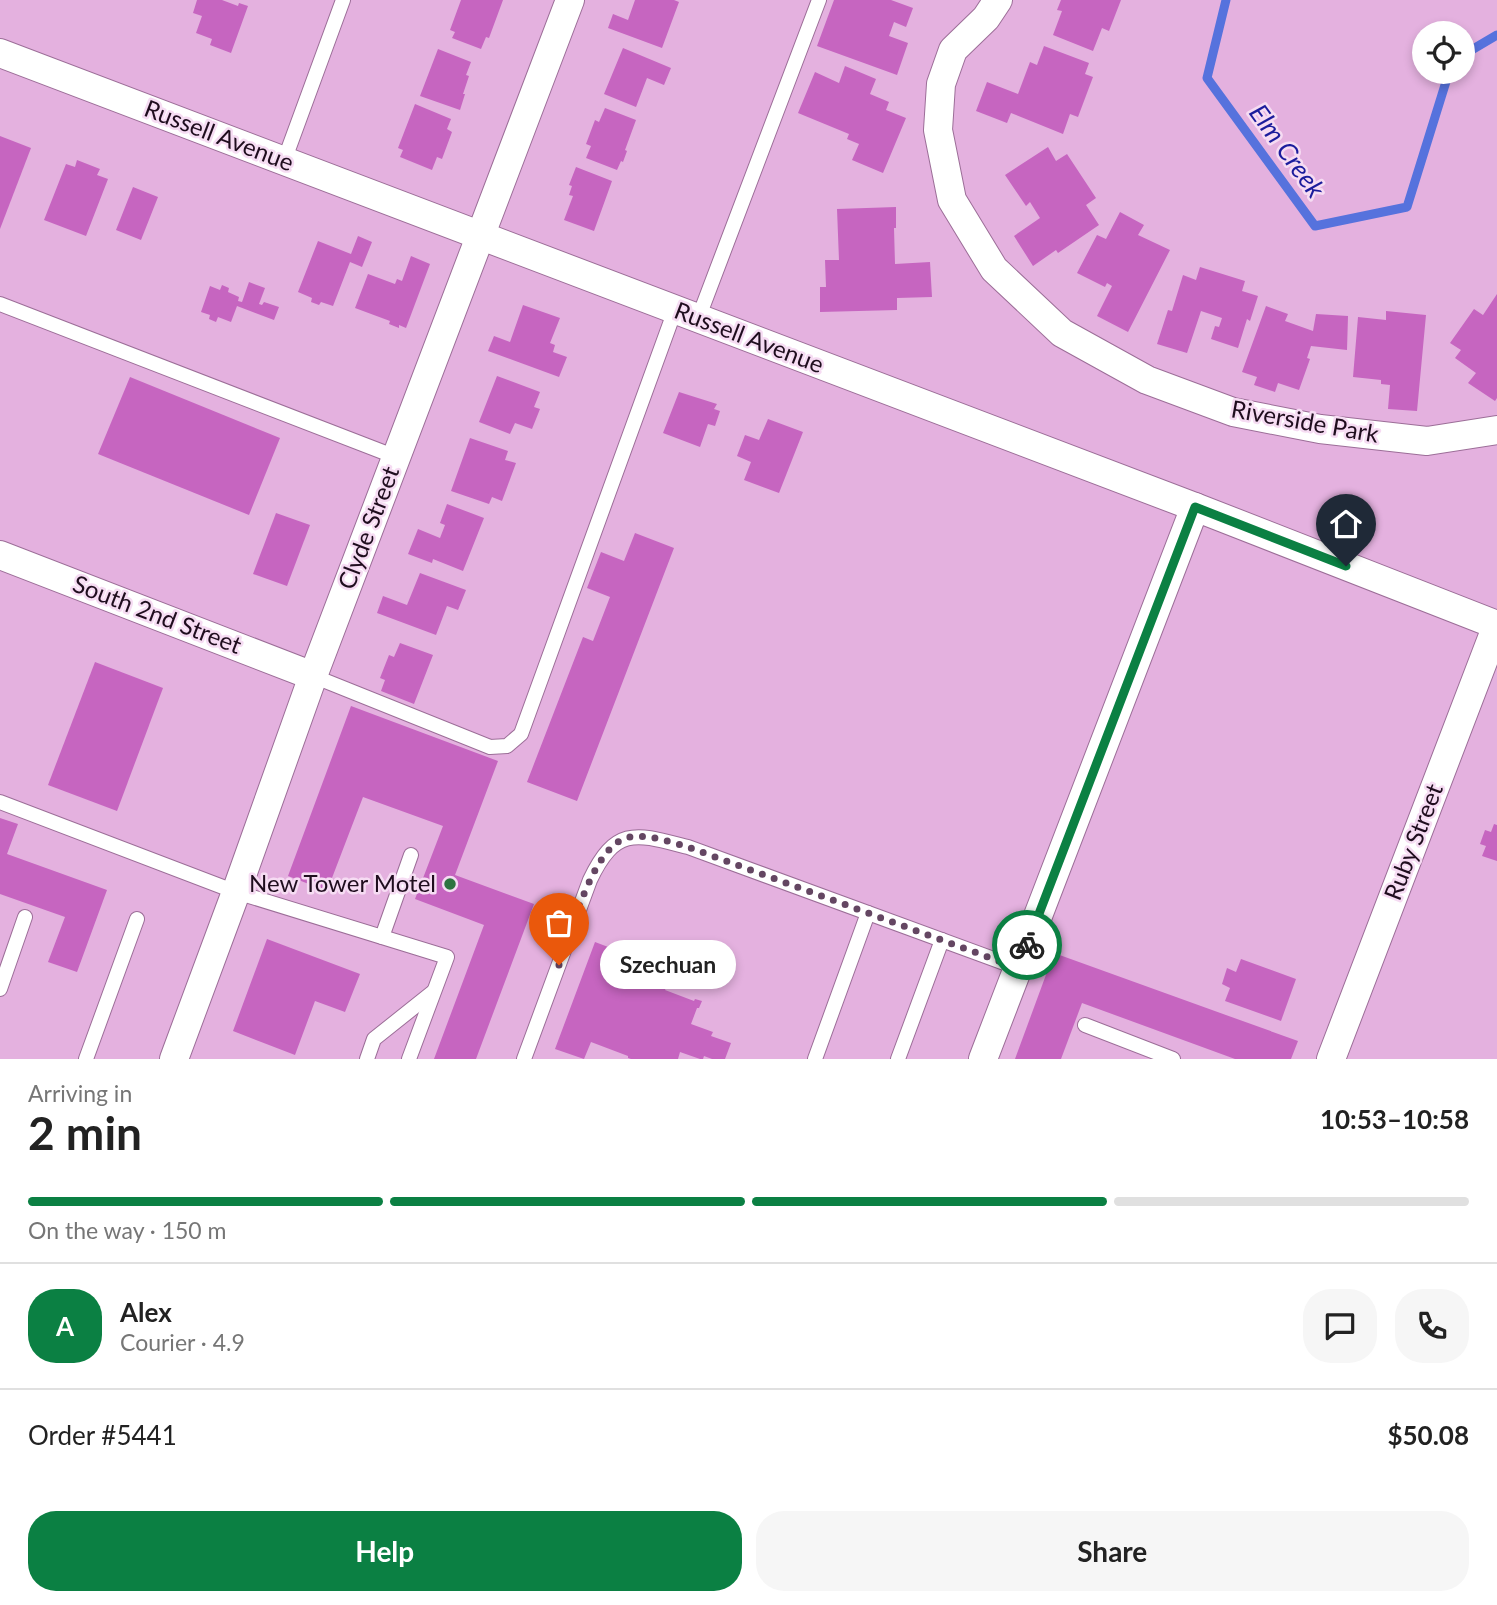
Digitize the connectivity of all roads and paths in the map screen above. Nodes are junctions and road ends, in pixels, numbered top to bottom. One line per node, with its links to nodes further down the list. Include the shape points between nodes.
1 (343, 0): 6 (lane)
2 (570, 0): 7 (street, Clyde Street)
3 (819, 0): 9 (lane)
4 (998, 0): 10 (street, Riverside Park, via 953,50 941,84 938,130 952,200 994,269 1062,333 1147,380 1233,412 1321,429 1427,441)
5 (0, 53): 6 (street, Russell Avenue)
6 (284, 161): 7 (street, Russell Avenue)
7 (480, 236): 9 (street, Russell Avenue); 11 (street, Clyde Street)
8 (0, 304): 11 (lane)
9 (687, 314): 12 (street, Russell Avenue); 15 (lane, via 521,734 507,746 490,747)
10 (1497, 430)
11 (396, 457): 15 (street, Clyde Street)
12 (1195, 507): 14 (street, Russell Avenue); 24 (street)
13 (0, 555): 15 (street, South 2nd Street)
14 (1497, 625): 38 (street, Ruby Street)
15 (313, 676): 18 (street, Clyde Street)
16 (0, 802): 18 (lane)
17 (411, 855): 22 (lane)
18 (236, 892): 22 (lane); 30 (street, Clyde Street)
19 (868, 913): 23 (lane); 33 (lane, via 688,847 628,837 604,855 590,880); 34 (lane)
20 (25, 917): 25 (lane)
21 (137, 919): 29 (lane)
22 (382, 937): 26 (lane, via 447,957)
23 (942, 940): 24 (lane); 35 (lane)
24 (1018, 968): 36 (street)
25 (0, 989)
26 (433, 992): 31 (lane, via 374,1038); 32 (lane)
27 (1085, 1025): 28 (lane)
28 (1145, 1054): 37 (lane)
29 (86, 1059)
30 (174, 1059)
31 (367, 1059)
32 (409, 1059)
33 (524, 1059)
34 (815, 1059)
35 (898, 1059)
36 (983, 1059)
37 (1172, 1059)
38 (1331, 1059)

